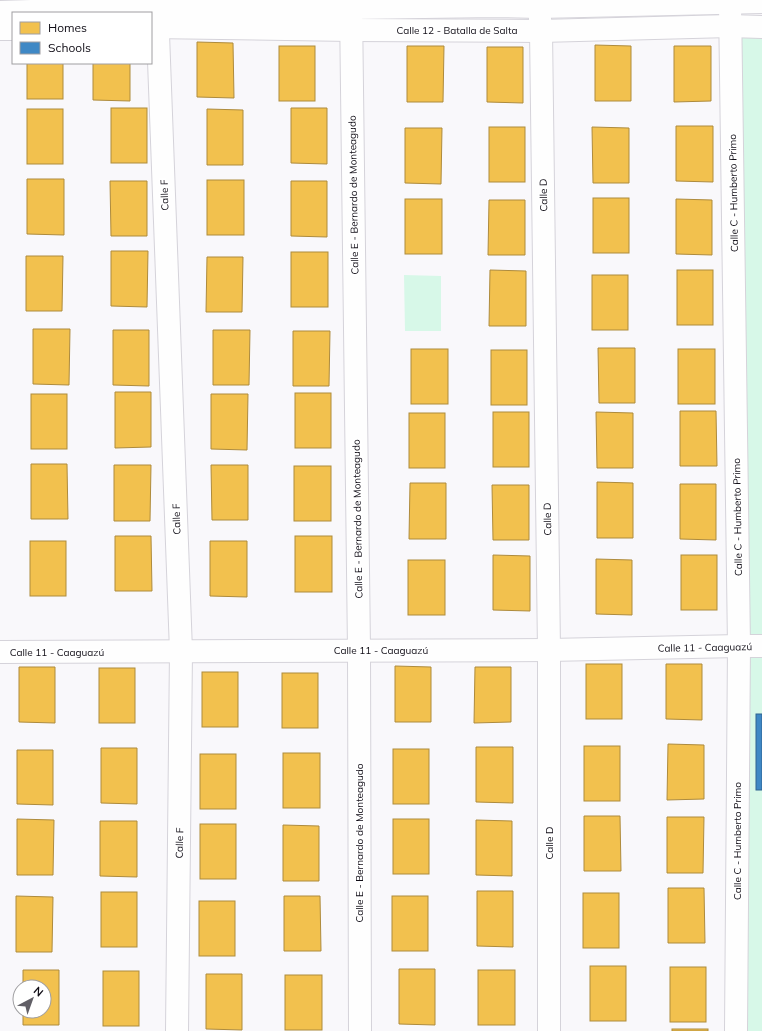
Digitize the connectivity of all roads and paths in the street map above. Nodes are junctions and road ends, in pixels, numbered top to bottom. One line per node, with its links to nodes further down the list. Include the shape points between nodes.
1 (681, 2): 4 (street, Calle 12 - Batalla de Salta); 6 (street, Calle 12 - Batalla de Salta)
2 (762, 2): 4 (street, Calle 12 - Batalla de Salta)
3 (495, 3): 6 (street, Calle 12 - Batalla de Salta); 7 (street, Calle 12 - Batalla de Salta)
4 (730, 3): 11 (street, Calle C - Humberto Primo)
5 (311, 5): 7 (street, Calle 12 - Batalla de Salta); 10 (street, Calle 12 - Batalla de Salta)
6 (539, 7): 16 (street, Calle D)
7 (351, 8): 15 (street, Calle E - Bernardo de Monteagudo)
8 (0, 12): 9 (street, Calle 12 - Batalla de Salta)
9 (12, 13)
10 (155, 20): 15 (street, Calle 12 - Batalla de Salta); 21 (street, Calle F)
11 (730, 26): 12 (street, Calle 12 - Batalla de Salta); 16 (street, Calle 12 - Batalla de Salta); 17 (street, Calle C - Humberto Primo)
12 (762, 27)
13 (0, 29): 14 (street)
14 (12, 29)
15 (351, 30): 16 (street, Calle 12 - Batalla de Salta); 19 (street, Calle E - Bernardo de Monteagudo)
16 (541, 30): 20 (street, Calle D)
17 (739, 646): 18 (street, Calle 11 - Caaguazú); 20 (street, Calle 11 - Caaguazú); 26 (street, Calle C - Humberto Primo)
18 (762, 646)
19 (359, 650): 20 (street, Calle 11 - Caaguazú); 21 (street, Calle 11 - Caaguazú); 24 (street, Calle E - Bernardo de Monteagudo)
20 (549, 650): 25 (street, Calle D)
21 (181, 651): 22 (street, Calle 11 - Caaguazú); 23 (street, Calle F)
22 (0, 652)
23 (177, 1031)
24 (360, 1031)
25 (549, 1031)
26 (736, 1031)

